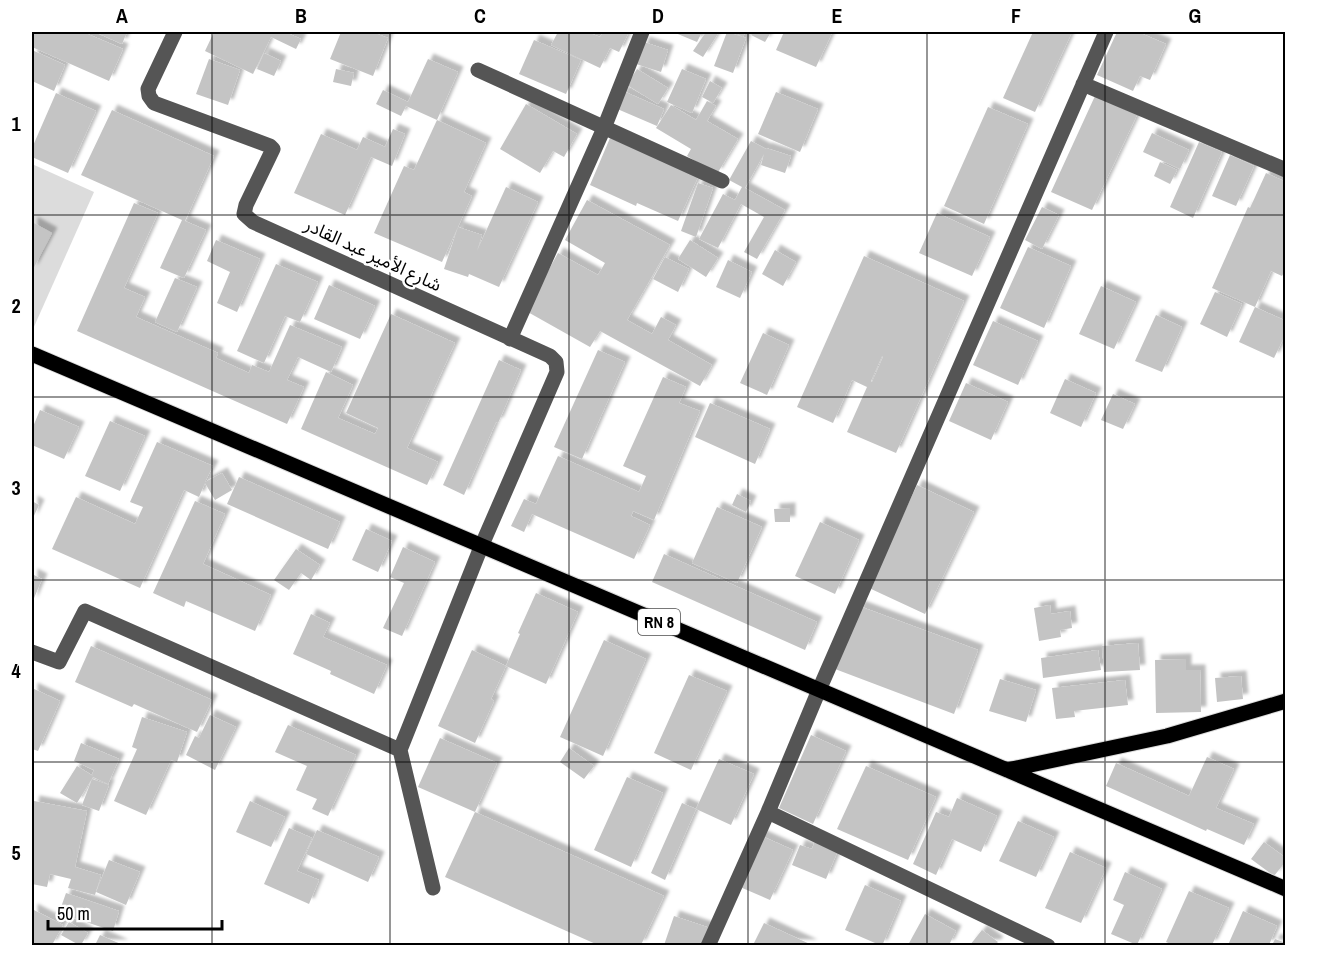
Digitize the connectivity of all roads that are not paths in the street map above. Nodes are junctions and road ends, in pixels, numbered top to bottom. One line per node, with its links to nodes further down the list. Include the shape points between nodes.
1 (175, 32): 9 (street, شارع الأمير عبد القادر, via 148,89 154,103 273,149 244,214 253,222)
2 (642, 32): 6 (street)
3 (1106, 32): 5 (street)
4 (478, 70): 6 (street)
5 (1083, 84): 7 (street); 13 (street)
6 (604, 128): 8 (street); 9 (street)
7 (1286, 171)
8 (722, 181)
9 (510, 339): 11 (street, شارع الأمير عبد القادر, via 550,356 556,362 557,372)
10 (32, 354): 11 (main road, RN 8)
11 (481, 547): 13 (main road, RN 8); 15 (street, شارع الأمير عبد القادر)
12 (32, 652): 15 (street, via 60,662 85,611)
13 (819, 690): 16 (main road, RN 8); 17 (street)
14 (1286, 701): 16 (main road, via 1167,736)
15 (400, 750): 18 (street)
16 (1007, 770): 19 (main road, RN 8)
17 (768, 812): 20 (street); 21 (street)
18 (433, 888)
19 (1286, 889)
20 (708, 945)
21 (1048, 945)

